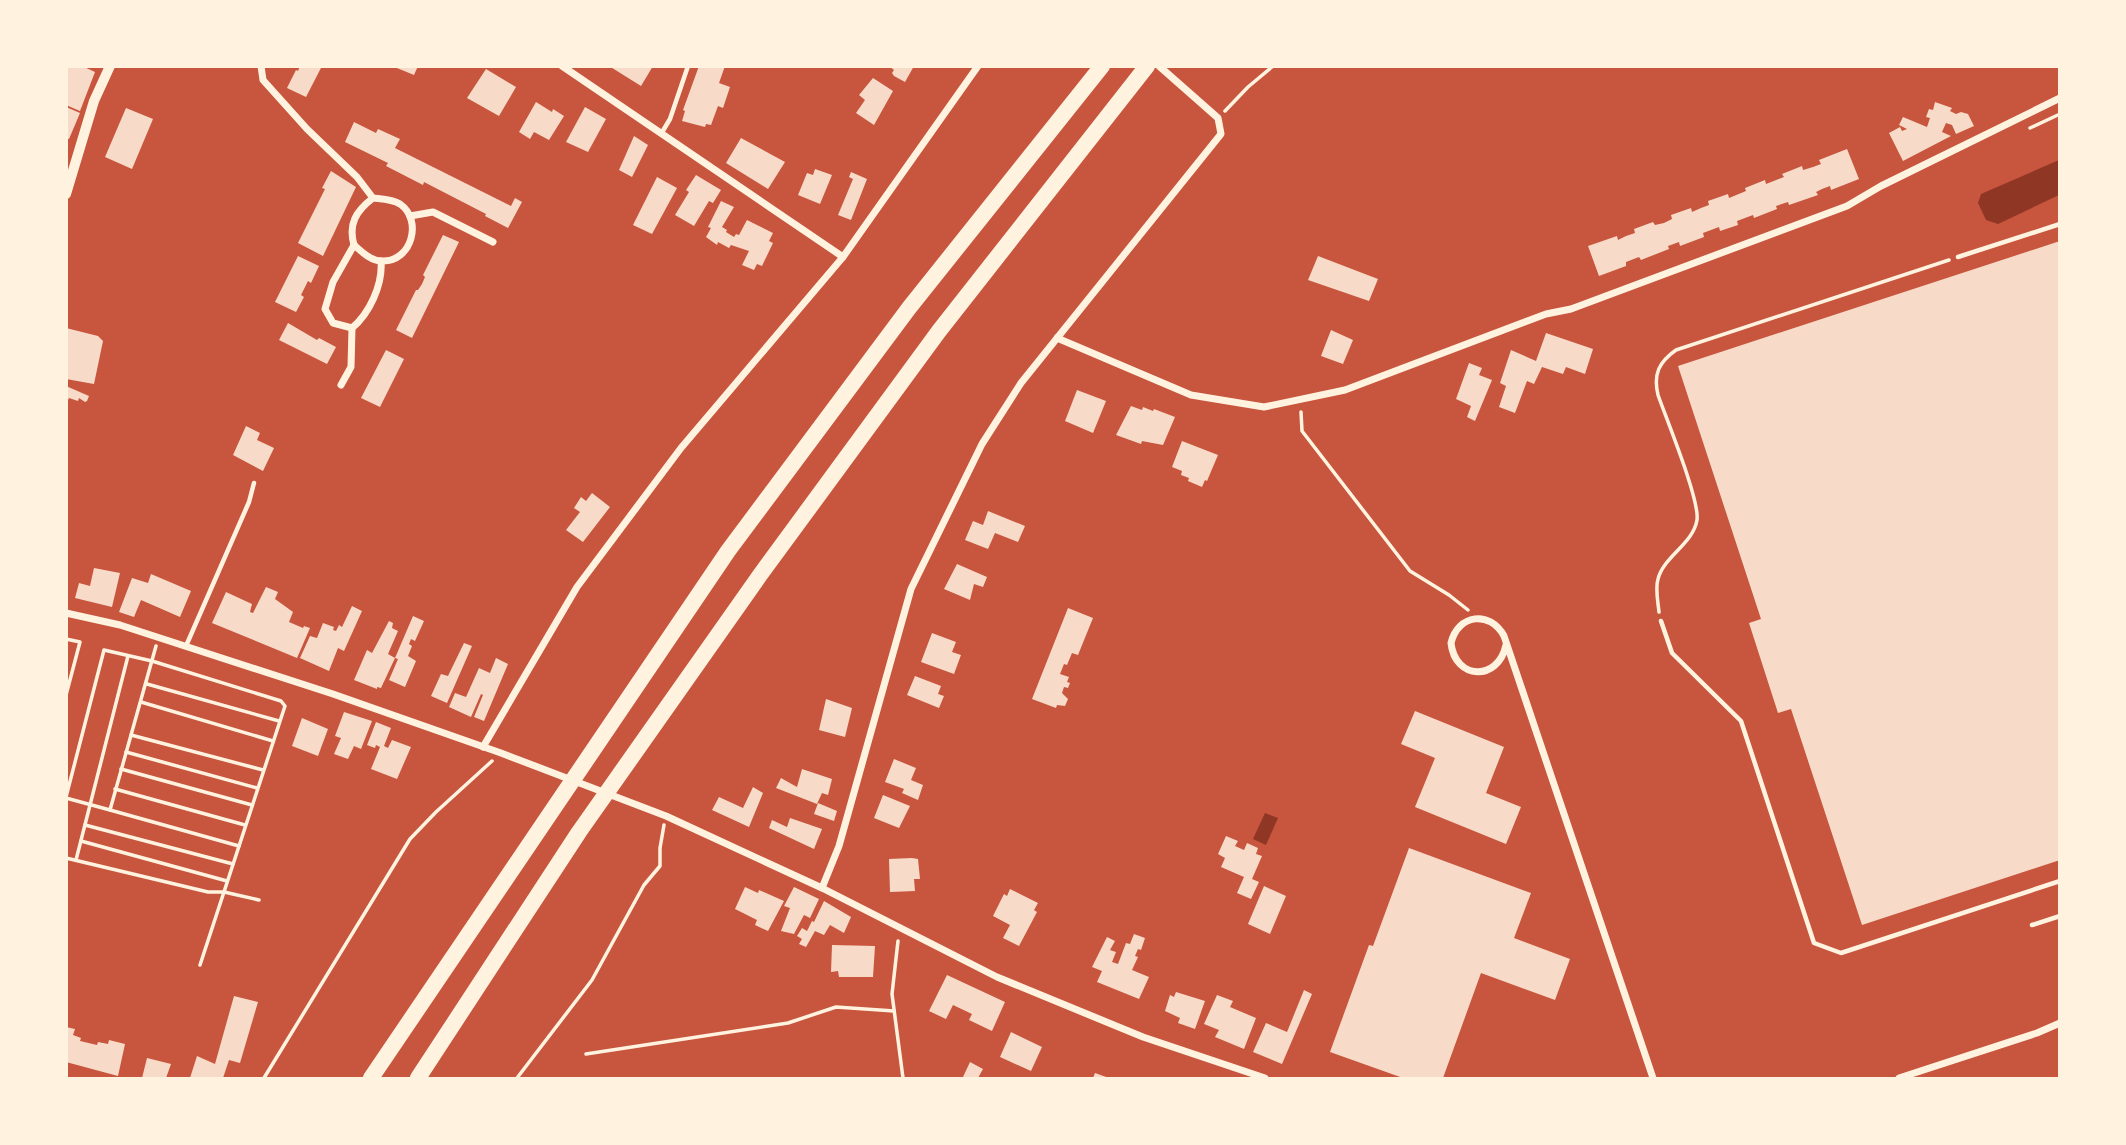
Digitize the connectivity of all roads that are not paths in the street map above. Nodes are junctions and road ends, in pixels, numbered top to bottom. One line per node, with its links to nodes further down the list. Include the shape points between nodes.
1 (110, 66): 11 (street)
2 (261, 66): 12 (street, via 262,80)
3 (562, 66): 10 (street)
4 (688, 66): 10 (lane)
5 (978, 66): 17 (street)
6 (1102, 66): 34 (highway, via 909,307 728,551)
7 (1147, 66): 35 (highway, via 939,331 760,575 579,832)
8 (1159, 66): 21 (street, via 1218,118 1221,134)
9 (2060, 98): 21 (street, via 1847,206 1345,390 1264,407 1191,395)
10 (661, 134): 17 (street)
11 (66, 194)
12 (373, 198): 13 (street, via 399,204); 16 (street, via 360,208 352,223)
13 (410, 216): 15 (street, via 433,212); 19 (street, via 414,229 409,246 393,259)
14 (2060, 224): 18 (lane)
15 (494, 242)
16 (354, 245): 19 (street); 20 (street, via 333,282 325,309 333,323)
17 (843, 257): 28 (street, via 681,448 577,587)
18 (1958, 257)
19 (381, 261): 20 (street, via 382,275 364,318)
20 (352, 328): 22 (street, via 351,367)
21 (1057, 338): 30 (street, via 982,444 911,589 839,846)
22 (341, 385)
23 (254, 483): 27 (lane)
24 (66, 613): 27 (street)
25 (1661, 621): 29 (lane, via 1672,653 1741,721 1814,943 1841,953)
26 (1506, 645): 26 (street, via 1496,624 1478,618 1459,626 1451,643 1456,661 1471,671 1483,672 1499,662); 37 (street)
27 (186, 646): 28 (street)
28 (483, 747): 30 (street, via 667,816)
29 (2060, 881)
30 (822, 888): 36 (street, via 1021,987 1143,1037)
31 (2060, 916): 32 (lane)
32 (2032, 925)
33 (2060, 1023): 38 (street)
34 (371, 1079)
35 (418, 1079)
36 (1265, 1079)
37 (1653, 1079)
38 (1899, 1079)

